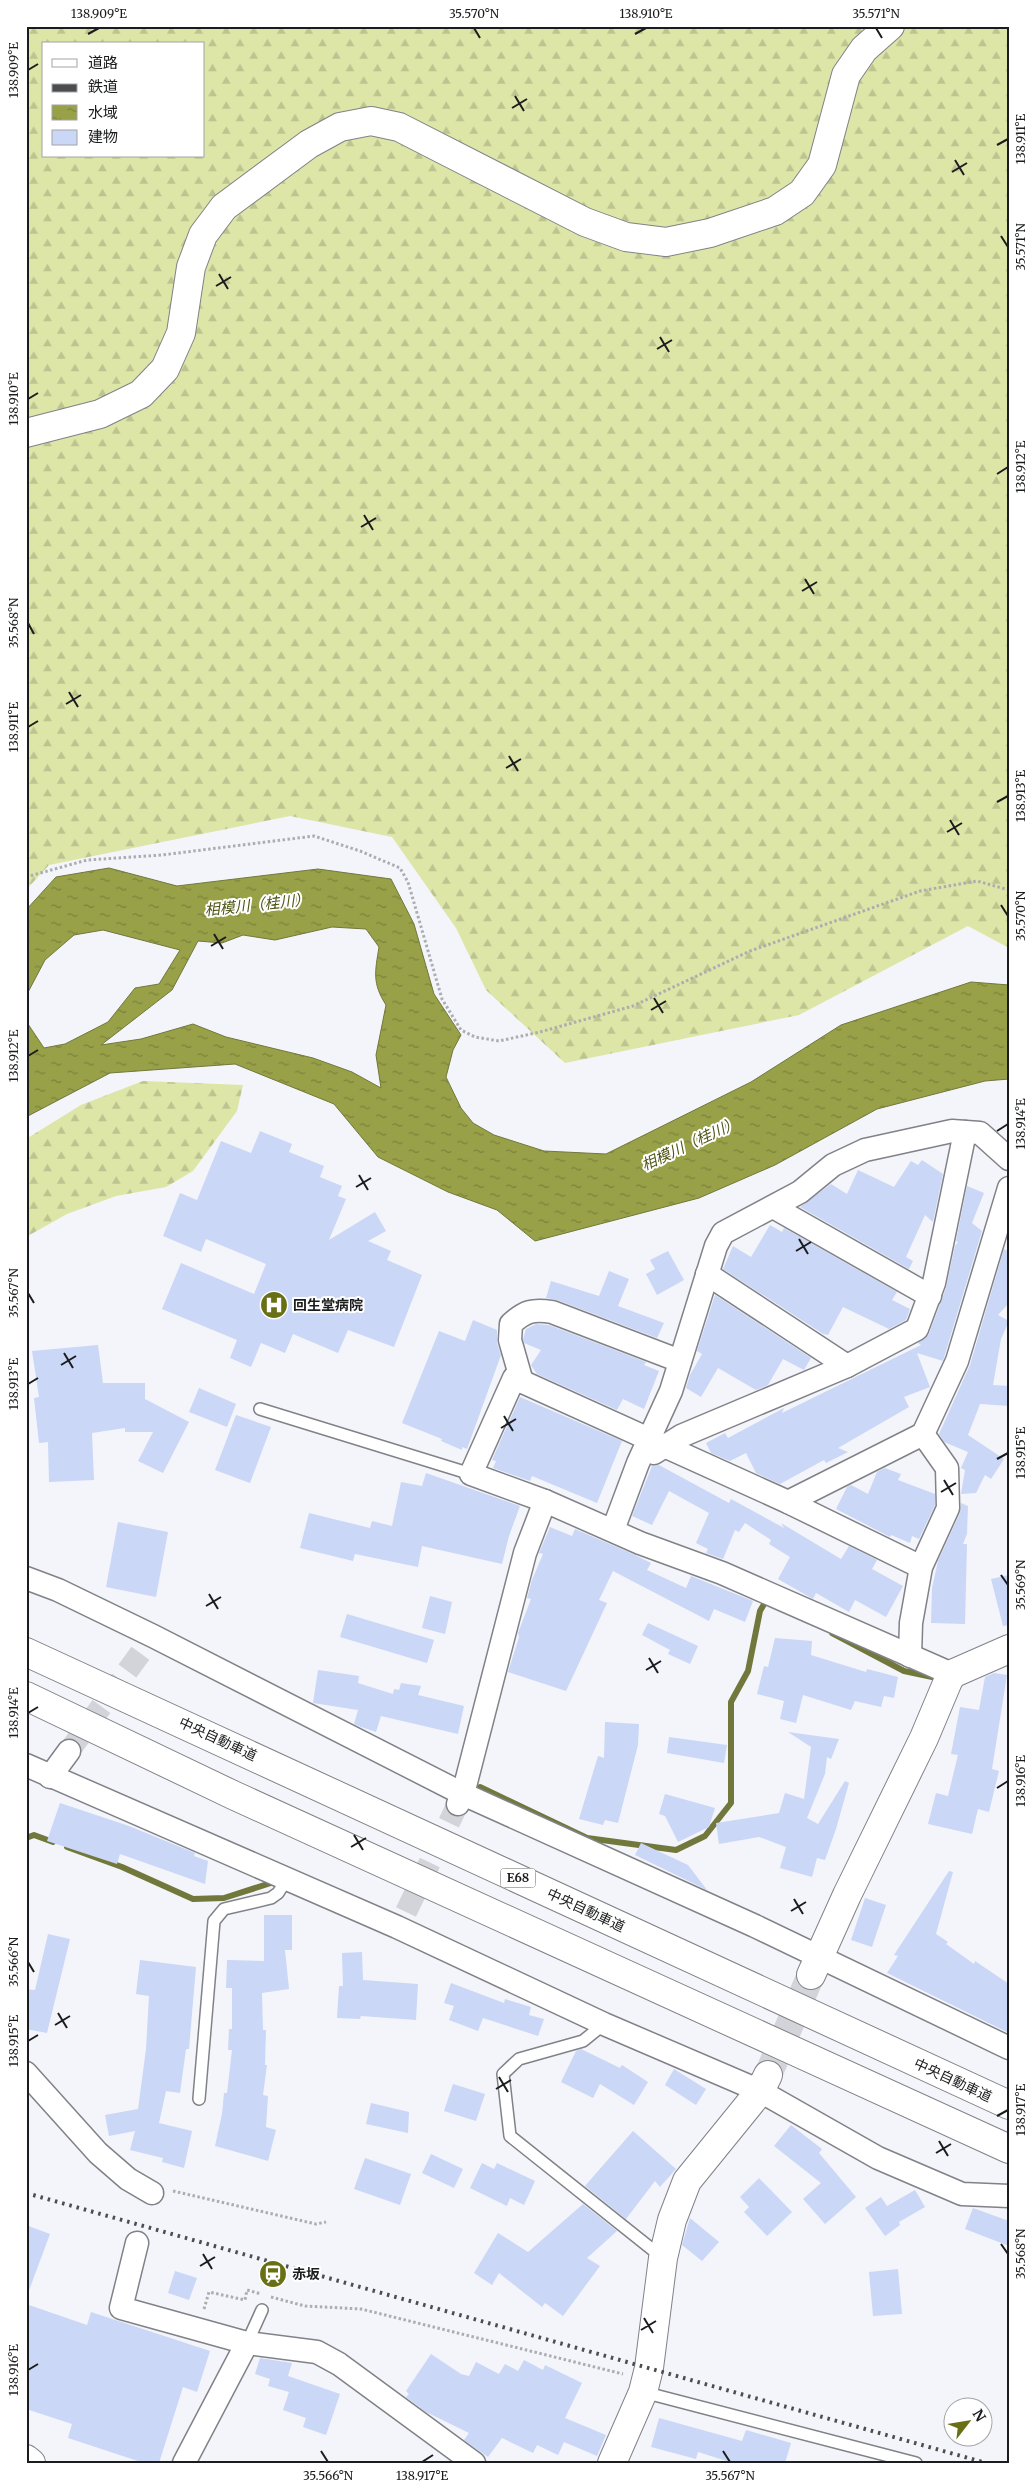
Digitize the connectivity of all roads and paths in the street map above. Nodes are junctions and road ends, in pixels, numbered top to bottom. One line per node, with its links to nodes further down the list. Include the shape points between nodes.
1 (890, 26): 2 (main road, via 864,49 846,75 822,165 802,193 775,211 710,233 666,242 626,237 585,222 399,127 371,121 340,126 309,144 224,207 203,235 191,267 181,333 165,369 141,394 100,414)
2 (26, 433)
3 (26, 877): 4 (path, via 87,860 162,855 314,836 360,851 400,868 408,882 442,999 461,1030 475,1037 499,1041 633,1006 750,951 920,891 977,881)
4 (1009, 890)
5 (965, 1132): 6 (street, via 980,1133); 8 (street, via 952,1131 865,1150 833,1165 800,1192); 10 (street)
6 (1009, 1159)
7 (1009, 1188): 15 (street, via 957,1361)
8 (773, 1206): 9 (street, via 723,1234); 10 (street)
9 (707, 1274): 11 (street); 12 (street)
10 (930, 1296): 12 (street, via 917,1330)
11 (680, 1361): 13 (street, via 552,1312 539,1310 523,1313 511,1324 510,1340); 16 (street)
12 (847, 1366): 16 (street, via 681,1436)
13 (522, 1382): 16 (street); 17 (street, via 514,1378)
14 (260, 1409): 17 (lane)
15 (923, 1434): 19 (street); 21 (street, via 947,1468 948,1508)
16 (656, 1443): 19 (street); 20 (street, via 638,1462)
17 (471, 1474): 18 (street)
18 (545, 1501): 20 (street); 31 (street, via 525,1552)
19 (788, 1502): 21 (street)
20 (613, 1530): 25 (street, via 722,1573)
21 (921, 1567): 25 (street, via 911,1623)
22 (26, 1578): 31 (street, via 58,1590 149,1641)
23 (1009, 1649): 26 (main road)
24 (26, 1652): 39 (main road, 中央自動車道 / E68)
25 (910, 1656): 26 (street)
26 (952, 1674): 33 (main road)
27 (26, 1696): 40 (main road)
28 (69, 1751): 30 (street)
29 (26, 1765): 30 (street)
30 (50, 1777): 32 (street)
31 (461, 1799): 33 (street)
32 (287, 1879): 34 (street, via 402,1920); 38 (lane, via 271,1898 224,1909 214,1921)
33 (816, 1966): 35 (street)
34 (604, 2024): 37 (street); 45 (lane, via 583,2041 519,2059 503,2074 510,2136)
35 (1009, 2048)
36 (26, 2073): 41 (street, via 98,2153 128,2179)
37 (764, 2083): 42 (street, via 878,2158 962,2194); 45 (main road, via 687,2181)
38 (199, 2099)
39 (1009, 2106)
40 (1009, 2149)
41 (152, 2193): 43 (path, via 155,2187 316,2224)
42 (1009, 2196)
43 (326, 2222)
44 (137, 2243): 49 (street, via 120,2308)
45 (662, 2258): 51 (main road, via 658,2305)
46 (270, 2291): 47 (path)
47 (268, 2296): 49 (path, via 247,2290 245,2300 209,2292); 51 (path, via 304,2306 361,2309 431,2325 610,2370)
48 (262, 2310): 50 (lane)
49 (198, 2329): 50 (street)
50 (247, 2343): 54 (street); 55 (street, via 317,2352 339,2364)
51 (644, 2387): 56 (main road); 57 (lane)
52 (26, 2459): 53 (main road)
53 (31, 2463)
54 (184, 2463)
55 (474, 2463)
56 (612, 2463)
57 (916, 2463)

